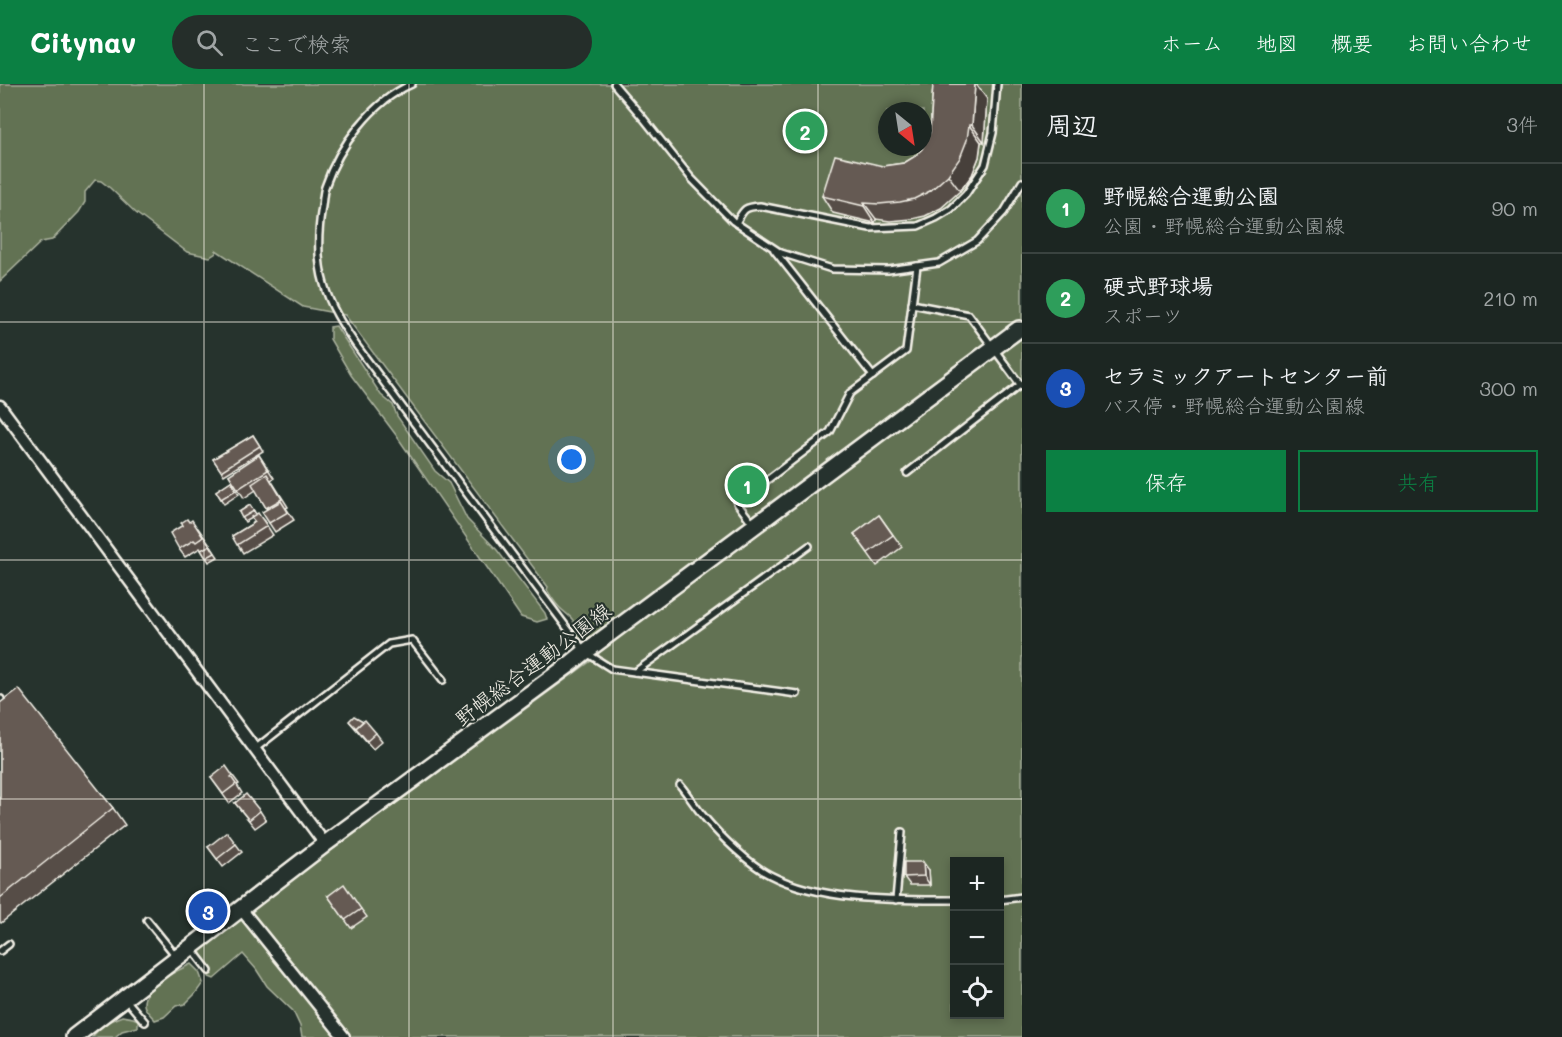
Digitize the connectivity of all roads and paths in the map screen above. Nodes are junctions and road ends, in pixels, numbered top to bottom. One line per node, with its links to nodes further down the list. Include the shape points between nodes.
1 (412, 84): 17 (lane, via 367,116 348,142 325,189 318,239 323,283 356,345)
2 (614, 84): 5 (lane, via 691,178)
3 (997, 84): 5 (lane, via 993,133 985,165 966,195 936,218 918,226 870,228 748,206)
4 (1022, 182): 7 (lane, via 1004,212 978,241 939,263)
5 (736, 223): 6 (lane)
6 (771, 246): 7 (lane, via 781,253 832,269); 11 (lane)
7 (916, 266): 8 (lane)
8 (912, 304): 10 (lane, via 969,315); 11 (lane, via 906,351)
9 (1021, 328): 10 (main road, 野幌総合運動公園線)
10 (993, 348): 12 (lane); 15 (main road, 野幌総合運動公園線)
11 (873, 376): 15 (lane, via 850,393 830,432 737,503)
12 (1021, 386): 14 (lane)
13 (0, 406): 21 (street)
14 (907, 473)
15 (755, 526): 17 (main road, 野幌総合運動公園線)
16 (809, 546): 18 (lane)
17 (585, 652): 18 (lane, via 612,669); 24 (main road, 野幌総合運動公園線)
18 (635, 672): 20 (lane)
19 (443, 680): 21 (lane, via 412,640 388,644)
20 (797, 694)
21 (254, 749): 24 (street)
22 (680, 785): 27 (lane, via 706,819 744,857 770,875 799,887)
23 (902, 832): 27 (lane)
24 (325, 844): 29 (main road, 野幌総合運動公園線)
25 (1022, 897): 26 (lane)
26 (1004, 899)
27 (896, 900): 28 (lane)
28 (950, 900)
29 (241, 909): 32 (main road, 野幌総合運動公園線); 39 (street)
30 (147, 920): 34 (lane)
31 (9, 944): 33 (lane)
32 (190, 947): 34 (main road, 野幌総合運動公園線); 35 (lane)
33 (0, 951)
34 (177, 957): 36 (main road, 野幌総合運動公園線)
35 (209, 970)
36 (124, 998): 37 (lane); 38 (main road, 野幌総合運動公園線)
37 (145, 1022)
38 (74, 1037)
39 (344, 1037)

